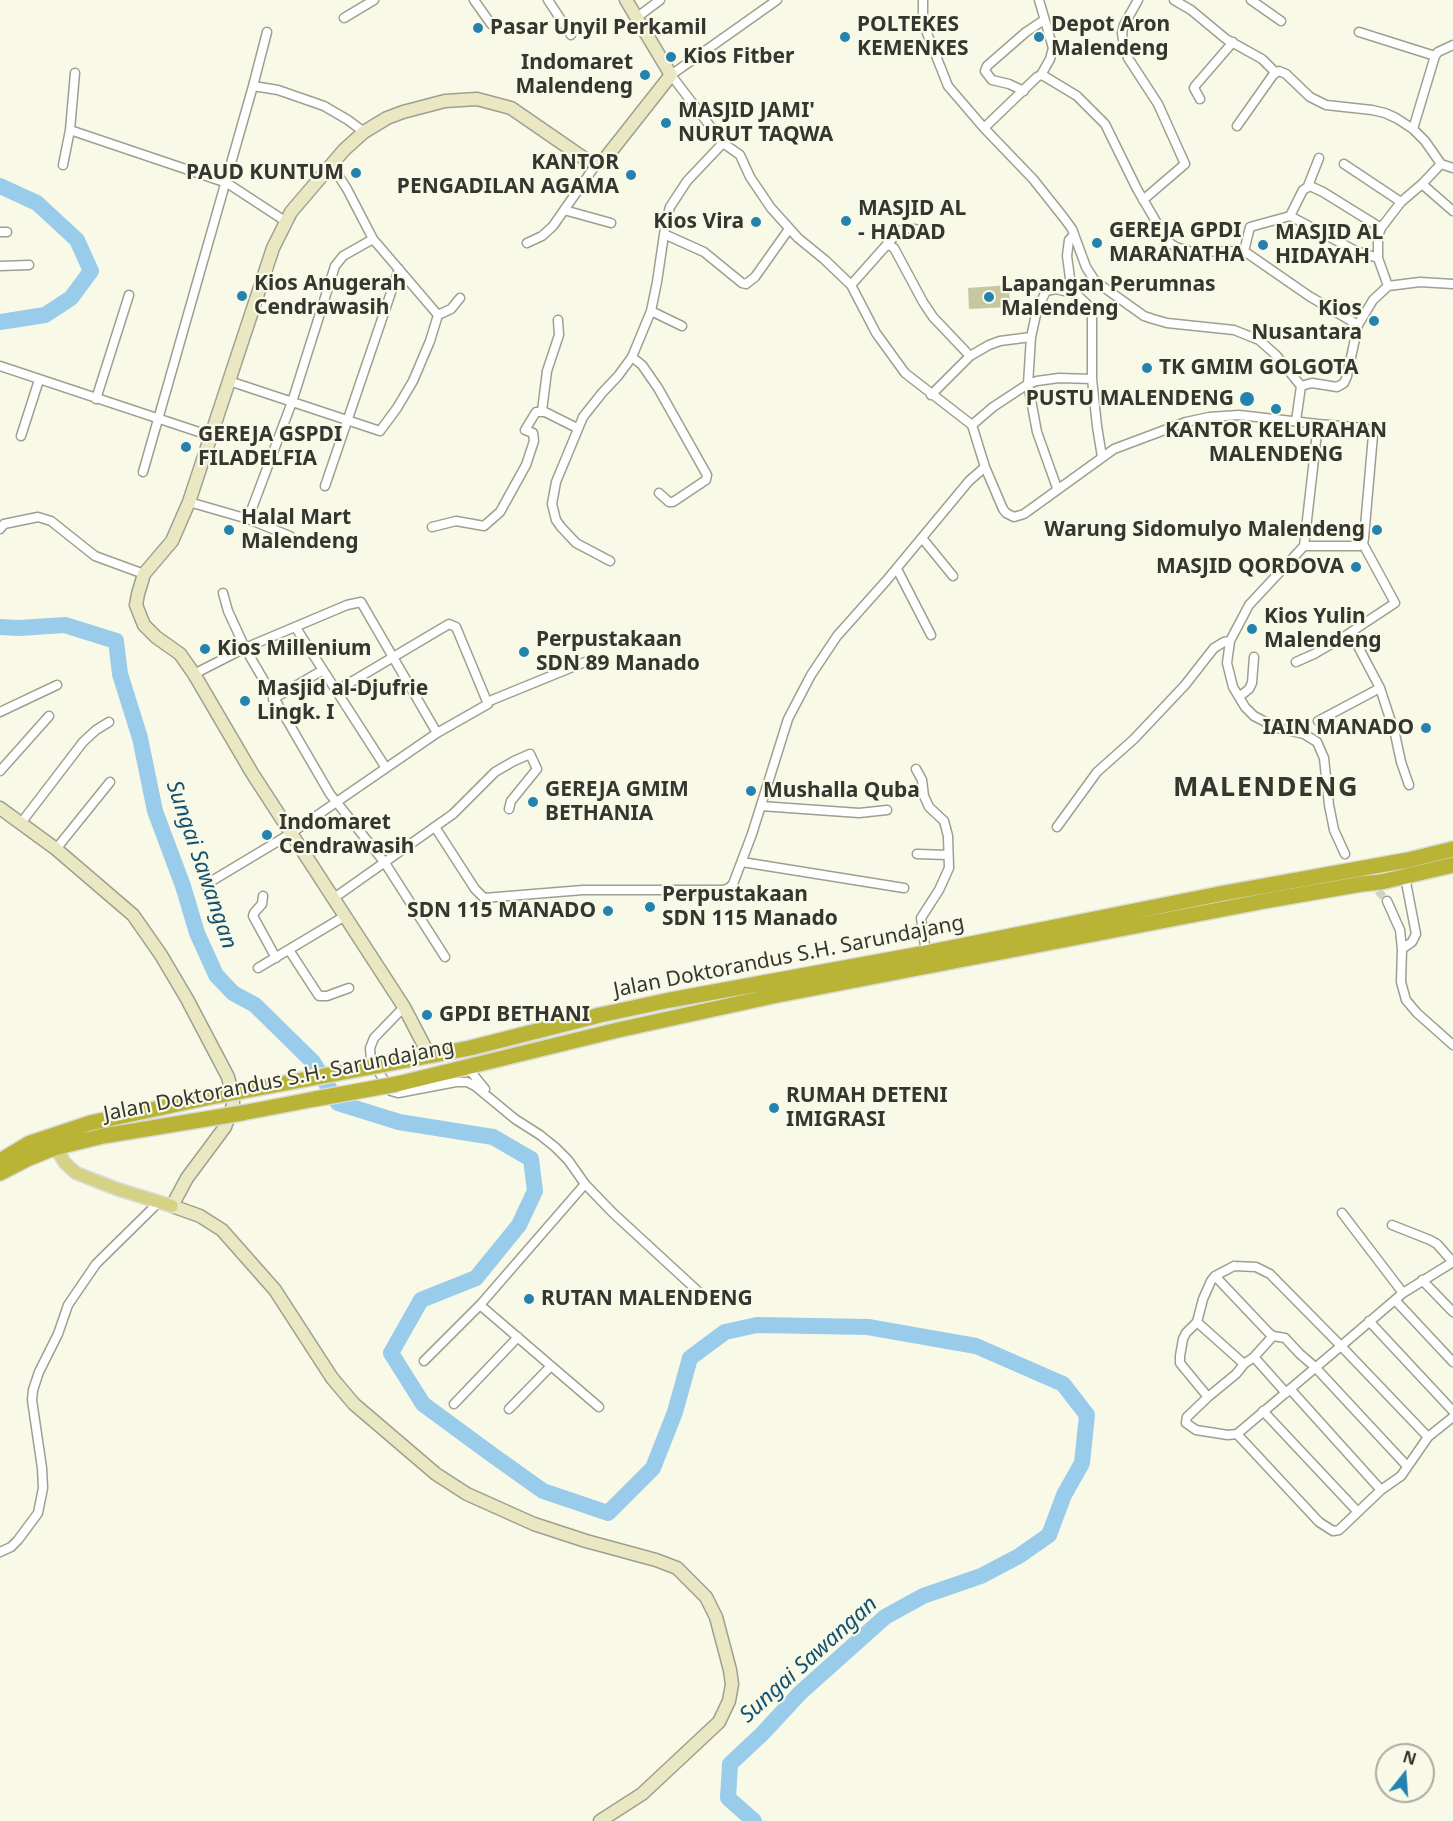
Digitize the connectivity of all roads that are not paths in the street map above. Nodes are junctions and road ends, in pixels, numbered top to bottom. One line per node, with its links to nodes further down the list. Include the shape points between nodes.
1 (375, 0): 12 (street)
2 (474, 0): 16 (street)
3 (548, 0): 19 (street)
4 (626, 0): 13 (street)
5 (660, 0): 13 (street)
6 (777, 0): 25 (street)
7 (1040, 0): 14 (street)
8 (1138, 0): 46 (street, via 1122,33 1126,52 1158,104 1185,164)
9 (1174, 0): 20 (street)
10 (1251, 0): 15 (street)
11 (923, 1): 31 (street, via 923,23 948,86)
12 (344, 18)
13 (636, 18): 25 (street)
14 (1044, 20): 26 (street, via 1053,48); 28 (street, via 985,71 992,80 1009,84)
15 (1281, 21)
16 (491, 24)
17 (267, 32): 27 (street)
18 (1359, 32): 22 (street)
19 (571, 35)
20 (1233, 42): 23 (street, via 1262,58); 29 (street, via 1195,86)
21 (1453, 45): 22 (street)
22 (1435, 56): 32 (street)
23 (1275, 72): 30 (street); 32 (street, via 1286,74 1310,97 1326,105 1385,113)
24 (75, 74): 33 (street)
25 (671, 75): 35 (street); 37 (street, via 607,158)
26 (1041, 75): 28 (street); 46 (street, via 1077,96 1105,124)
27 (254, 86): 34 (street, via 324,106); 43 (street)
28 (1020, 94): 31 (street)
29 (1200, 99)
30 (1237, 126)
31 (984, 128): 57 (street, via 1033,179)
32 (1413, 129): 40 (street)
33 (70, 130): 41 (street); 43 (street)
34 (364, 132): 37 (street, via 387,118 426,105 477,99 518,112 585,159); 38 (street)
35 (723, 143): 54 (street, via 740,155 759,191); 56 (street, via 674,200)
36 (1319, 158): 45 (street)
37 (597, 163): 48 (street)
38 (332, 164): 51 (street); 58 (street)
39 (1344, 164): 47 (street)
40 (1441, 164): 42 (street); 44 (street)
41 (63, 165)
42 (1453, 168)
43 (227, 183): 51 (street); 90 (street)
44 (1422, 184): 47 (street); 49 (street)
45 (1308, 186): 50 (street); 53 (street)
46 (1143, 200): 61 (street, via 1168,242 1176,247 1192,252)
47 (1401, 202): 53 (street)
48 (564, 210): 52 (street); 59 (street, via 550,229)
49 (1453, 211)
50 (1290, 216): 61 (street, via 1250,227); 62 (street, via 1356,251)
51 (285, 221): 83 (street)
52 (611, 223)
53 (1381, 228): 62 (street)
54 (789, 229): 56 (street, via 746,284 704,252); 67 (street)
55 (921, 230): 60 (street, via 902,229)
56 (664, 234): 72 (street)
57 (1074, 235): 69 (street, via 1067,256); 85 (street, via 1089,274 1107,291 1154,319 1253,336)
58 (373, 239): 65 (street); 88 (street, via 343,256 334,266)
59 (527, 243)
60 (886, 244): 67 (street); 78 (street, via 894,248 933,317)
61 (1244, 251): 75 (street)
62 (1378, 258): 68 (street)
63 (30, 265): 64 (street)
64 (0, 266)
65 (399, 269): 73 (street); 91 (street)
66 (1453, 284): 68 (street)
67 (851, 285): 86 (street, via 886,349 905,373)
68 (1388, 285): 75 (street)
69 (1072, 293): 77 (street, via 1050,289 1043,294); 82 (street, via 1090,307)
70 (129, 295): 87 (street)
71 (460, 298): 73 (street, via 451,309)
72 (651, 311): 76 (street); 79 (street)
73 (438, 315): 91 (street, via 412,381 382,430)
74 (558, 320): 89 (street, via 559,335 547,371)
75 (1358, 325): 85 (street, via 1347,376 1340,386)
76 (682, 326)
77 (1031, 337): 78 (street, via 1000,341); 84 (street)
78 (970, 356): 86 (street)
79 (632, 357): 95 (street); 103 (street, via 658,388 707,475 706,480 673,502)
80 (0, 366): 81 (street)
81 (39, 380): 87 (street); 96 (street)
82 (1092, 380): 84 (street, via 1059,378); 98 (street)
83 (229, 381): 88 (street); 97 (street)
84 (1028, 384): 94 (street); 102 (street, via 1037,432)
85 (1301, 386): 92 (street)
86 (932, 395): 94 (street)
87 (96, 399): 90 (street)
88 (292, 402): 91 (street); 105 (street)
89 (542, 411): 95 (street); 106 (street, via 534,414 527,425 525,430 533,433 534,441 526,465 500,512 484,526 456,521)
90 (158, 419): 97 (street); 100 (street)
91 (348, 419): 101 (street)
92 (1296, 421): 93 (street); 98 (street, via 1239,415 1209,417 1150,434)
93 (1318, 424): 110 (street); 111 (street, via 1365,428 1373,435)
94 (972, 425): 99 (street)
95 (577, 428): 112 (street, via 556,482 553,512 561,528 576,543)
96 (21, 436)
97 (211, 436): 104 (street)
98 (1102, 457): 102 (street)
99 (985, 467): 102 (street, via 1003,509 1010,516 1028,511); 109 (street)
100 (143, 472)
101 (325, 486)
102 (1057, 489)
103 (659, 493)
104 (189, 502): 105 (street); 114 (street, via 172,541)
105 (248, 519): 108 (street)
106 (432, 527)
107 (0, 529): 114 (street, via 4,524 38,516 51,521 95,556)
108 (290, 536)
109 (922, 538): 113 (street); 115 (street)
110 (1304, 546): 111 (street); 120 (street, via 1249,605)
111 (1365, 548): 118 (street, via 1395,603)
112 (610, 561)
113 (897, 569): 119 (street); 145 (street, via 837,636 811,675 788,719)
114 (144, 574): 127 (street, via 136,605 140,618 156,637 180,654)
115 (953, 576)
116 (223, 593): 121 (street)
117 (296, 628): 121 (street); 123 (street, via 361,602); 126 (street)
118 (1351, 633): 125 (street); 129 (street)
119 (931, 635)
120 (1230, 641): 131 (street, via 1228,669); 151 (street, via 1214,648 1171,701 1097,772)
121 (245, 648): 127 (street); 132 (street)
122 (1254, 657): 131 (street, via 1252,683)
123 (393, 658): 130 (street); 133 (street, via 452,624); 138 (street)
124 (585, 662): 133 (street)
125 (1296, 662)
126 (323, 670): 130 (street); 132 (street)
127 (195, 674): 152 (street)
128 (57, 685): 134 (street)
129 (1380, 688): 136 (street); 143 (street)
130 (336, 691): 139 (street)
131 (1239, 697): 156 (street, via 1265,723 1304,734 1317,742 1324,758 1334,830)
132 (273, 699): 144 (street)
133 (487, 702): 138 (street, via 487,706)
134 (0, 712)
135 (49, 716): 141 (street)
136 (1318, 721)
137 (109, 722): 149 (street, via 83,742)
138 (437, 733): 139 (street)
139 (386, 768): 144 (street)
140 (916, 768): 157 (street, via 929,807 939,814 946,827)
141 (0, 771)
142 (110, 782): 153 (street)
143 (1409, 785)
144 (337, 802): 152 (street); 159 (street)
145 (761, 806): 148 (street, via 859,813); 158 (street)
146 (0, 808): 149 (street)
147 (509, 809): 150 (street, via 537,769 530,754 495,772)
148 (887, 810)
149 (21, 823): 153 (street)
150 (435, 827): 158 (street, via 480,896 486,898 583,890 723,890 733,884); 159 (street)
151 (1056, 827)
152 (290, 834): 162 (street); 165 (street)
153 (56, 849): 184 (street, via 134,915 187,999 228,1077 233,1097 230,1117)
154 (1453, 849): 170 (highway, Jalan Doktorandus S.H. Sarundajang)
155 (917, 854): 157 (street)
156 (1345, 854)
157 (948, 855): 170 (street, via 949,868 921,918)
158 (742, 862): 163 (street)
159 (385, 864): 165 (street); 171 (street)
160 (1453, 865): 161 (highway, Jalan Doktorandus S.H. Sarundajang)
161 (1405, 877): 168 (street, via 1416,934); 174 (highway, Jalan Doktorandus S.H. Sarundajang)
162 (205, 885)
163 (904, 888)
164 (263, 896): 172 (street, via 253,916)
165 (334, 898): 167 (street)
166 (1388, 901): 168 (street, via 1400,930)
167 (345, 916): 169 (street); 176 (street)
168 (1402, 949): 177 (street, via 1401,982 1406,1000)
169 (289, 950): 172 (street); 175 (street, via 320,996)
170 (926, 953): 174 (highway, Jalan Doktorandus S.H. Sarundajang)
171 (446, 957)
172 (276, 958): 173 (street)
173 (258, 968)
174 (874, 970): 178 (highway, Jalan Doktorandus S.H. Sarundajang, via 670,1000); 179 (highway, Jalan Doktorandus S.H. Sarundajang)
175 (349, 988)
176 (404, 1007): 178 (street); 180 (street, via 374,1038 370,1048 371,1060 391,1091 467,1082)
177 (1452, 1044)
178 (429, 1055): 181 (highway, Jalan Doktorandus S.H. Sarundajang, bridge, via 99,1121)
179 (466, 1066): 180 (street); 181 (highway, Jalan Doktorandus S.H. Sarundajang, bridge, via 397,1084)
180 (500, 1107): 185 (street, via 555,1147)
181 (52, 1142): 182 (highway, Jalan Doktorandus S.H. Sarundajang, via 30,1143); 183 (highway, Jalan Doktorandus S.H. Sarundajang); 186 (main road, via 76,1173)
182 (0, 1161)
183 (0, 1173)
184 (187, 1178): 186 (street); 188 (street, via 188,1203)
185 (585, 1184): 194 (street); 196 (street)
186 (166, 1204): 188 (street); 222 (street, via 96,1264 68,1305 33,1390 43,1488 38,1513 18,1540)
187 (1342, 1213): 193 (street)
188 (200, 1216): 223 (street, via 222,1230 275,1290 332,1378 354,1404 436,1474 467,1494 534,1524 677,1568 706,1597 716,1617 730,1670 729,1701 719,1722 642,1794)
189 (1392, 1225): 190 (street, via 1430,1239)
190 (1453, 1262): 192 (street)
191 (1215, 1276): 198 (street, via 1207,1288); 200 (street); 202 (street, via 1234,1266 1256,1267 1270,1274)
192 (1422, 1280): 193 (street); 197 (street)
193 (1403, 1293): 195 (street)
194 (701, 1294)
195 (1395, 1300): 199 (street); 205 (street)
196 (480, 1305): 201 (street); 204 (street)
197 (1453, 1312)
198 (1197, 1322): 206 (street); 210 (street, via 1183,1339 1180,1363)
199 (1369, 1322): 202 (street); 215 (street)
200 (1273, 1336): 203 (street); 208 (street, via 1285,1338)
201 (518, 1337): 207 (street); 211 (street)
202 (1341, 1346): 208 (street); 218 (street)
203 (1254, 1357): 206 (street); 209 (street)
204 (424, 1361)
205 (1453, 1362)
206 (1244, 1364): 210 (street)
207 (551, 1366): 212 (street); 213 (street)
208 (1315, 1367): 209 (street); 219 (street)
209 (1288, 1391): 214 (street); 220 (street)
210 (1208, 1397): 217 (street, via 1187,1417 1186,1423 1202,1431)
211 (454, 1404)
212 (599, 1407)
213 (509, 1409)
214 (1263, 1411): 217 (street); 221 (street)
215 (1453, 1411)
216 (1453, 1417): 218 (street)
217 (1237, 1434): 221 (street, via 1328,1529 1339,1530)
218 (1428, 1437): 219 (street)
219 (1407, 1466): 220 (street, via 1401,1476)
220 (1381, 1490): 221 (street)
221 (1357, 1511)
222 (0, 1552)
223 (600, 1821)

